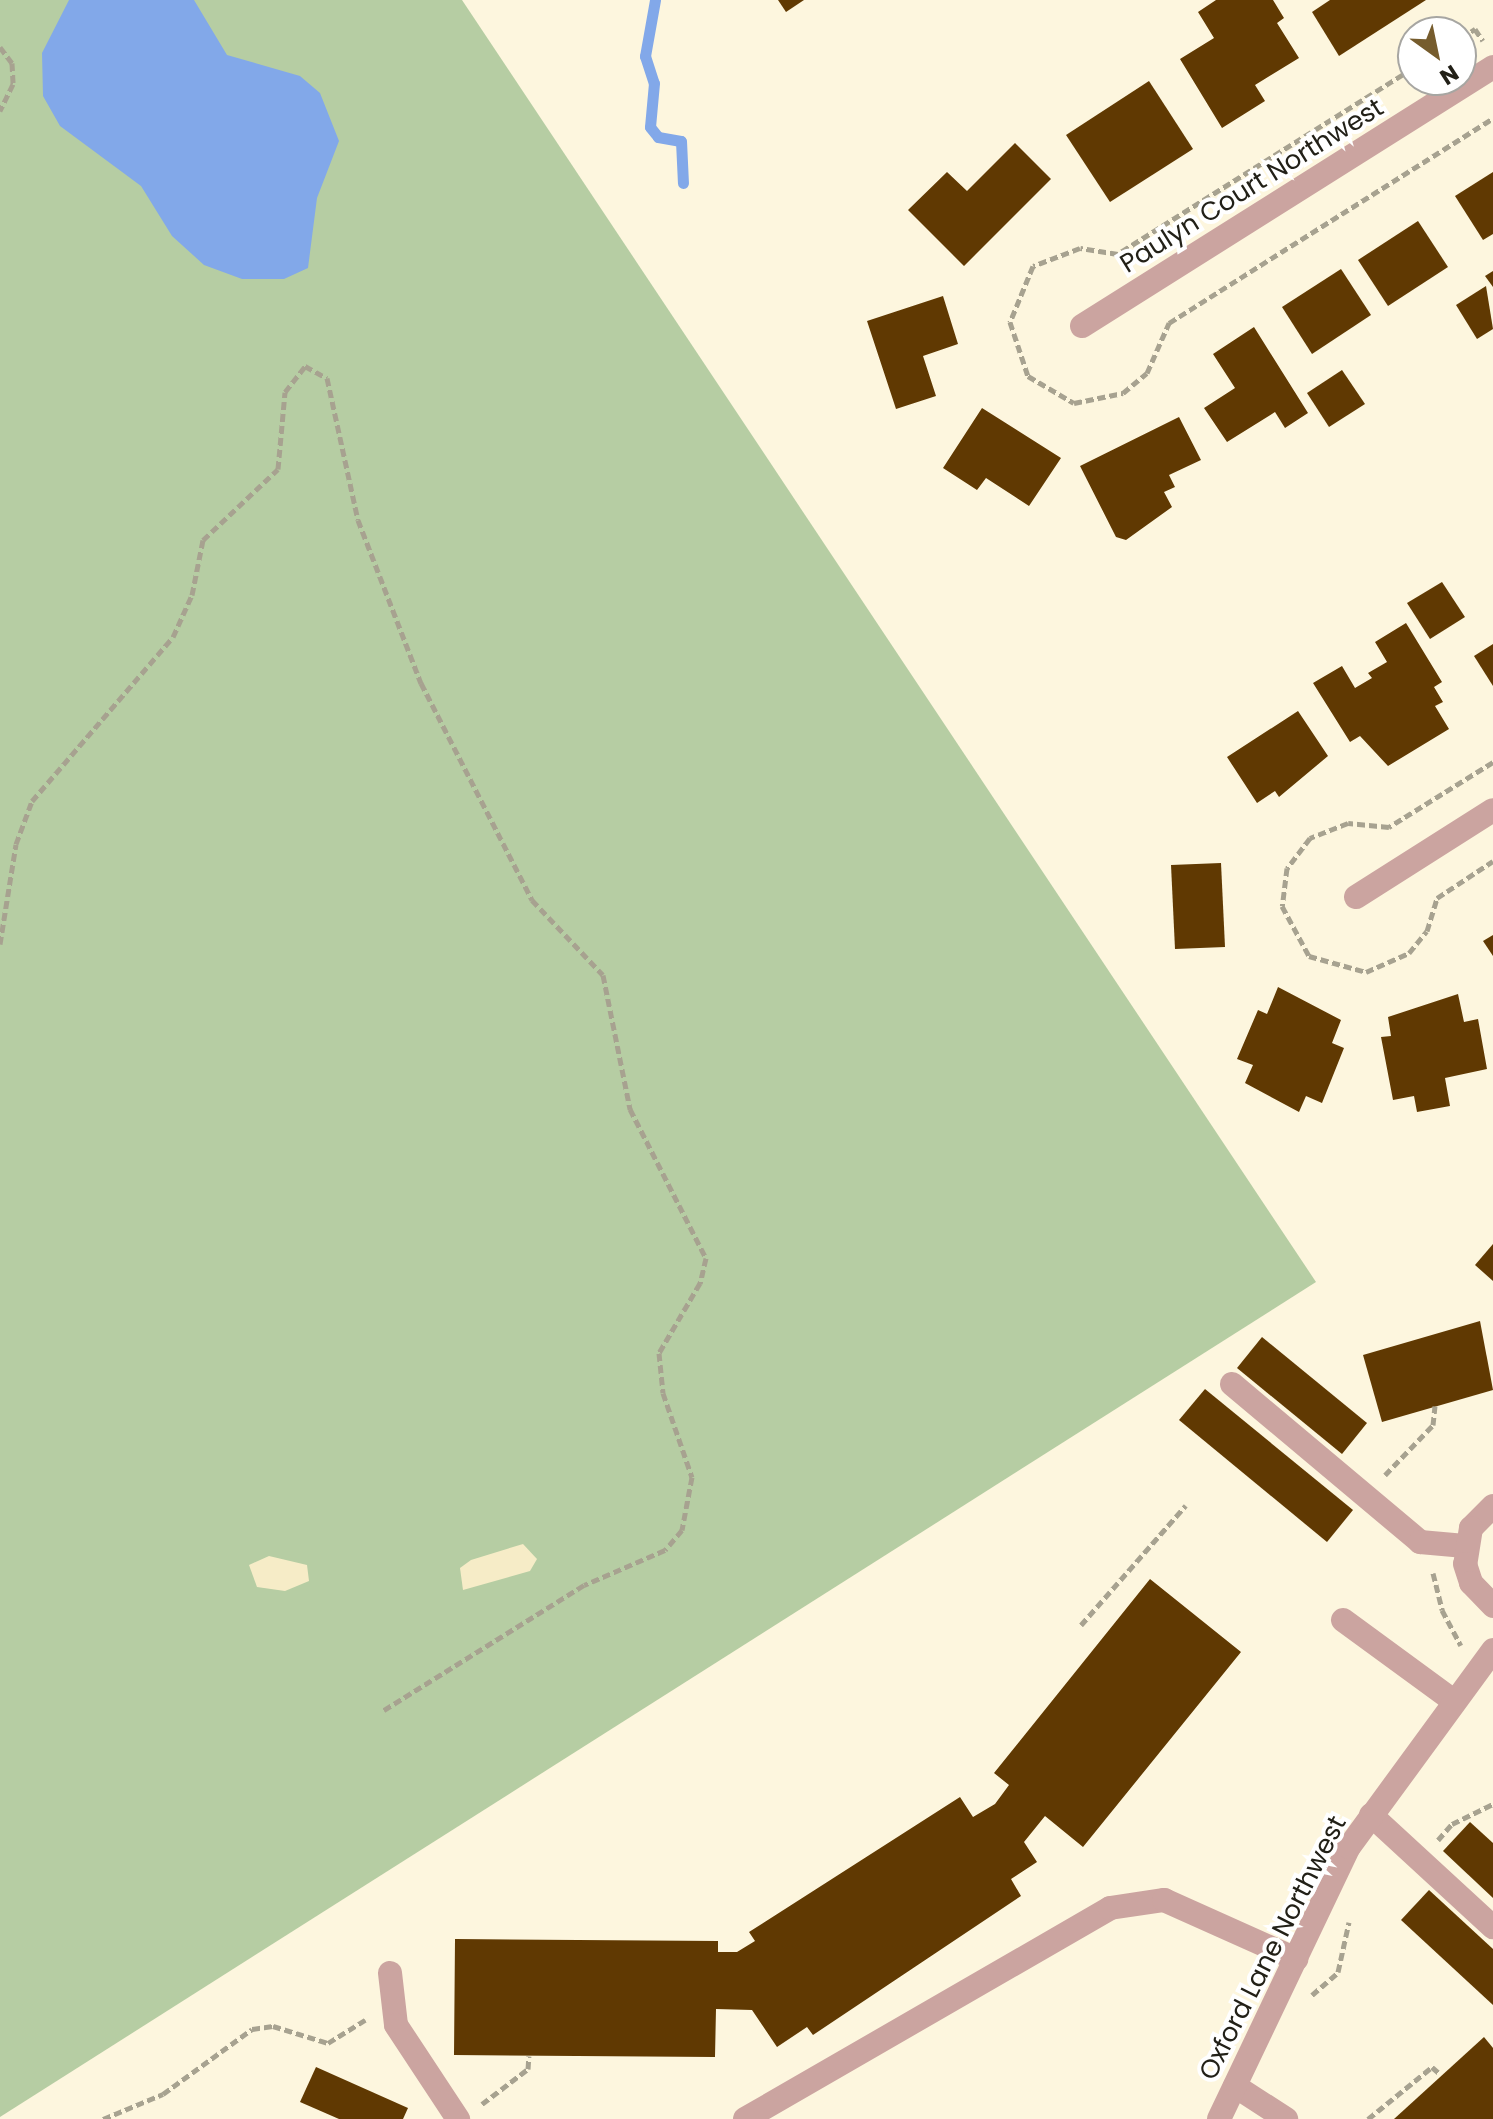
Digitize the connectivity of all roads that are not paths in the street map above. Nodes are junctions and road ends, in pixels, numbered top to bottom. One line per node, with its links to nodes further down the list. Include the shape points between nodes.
1 (1493, 67): 2 (street, Paulyn Court Northwest)
2 (1082, 326)
3 (1493, 810): 4 (street)
4 (1356, 897)
5 (1232, 1384): 7 (street, via 1420,1542)
6 (1493, 1506): 7 (street)
7 (1465, 1546): 8 (street, via 1471,1583)
8 (1493, 1606)
9 (1343, 1620): 11 (street)
10 (1493, 1650): 11 (street, Oxford Lane Northwest)
11 (1451, 1699): 12 (street, Oxford Lane Northwest)
12 (1371, 1815): 13 (street); 14 (street, Oxford Lane Northwest)
13 (1493, 1927)
14 (1296, 1959): 16 (street, Oxford Lane Northwest); 18 (street, via 1164,1900 1110,1908)
15 (390, 1973): 17 (street, via 390,2005)
16 (1235, 2086): 19 (street, Oxford Lane Northwest); 20 (street)
17 (466, 2115)
18 (745, 2119)
19 (1219, 2119)
20 (1286, 2119)

